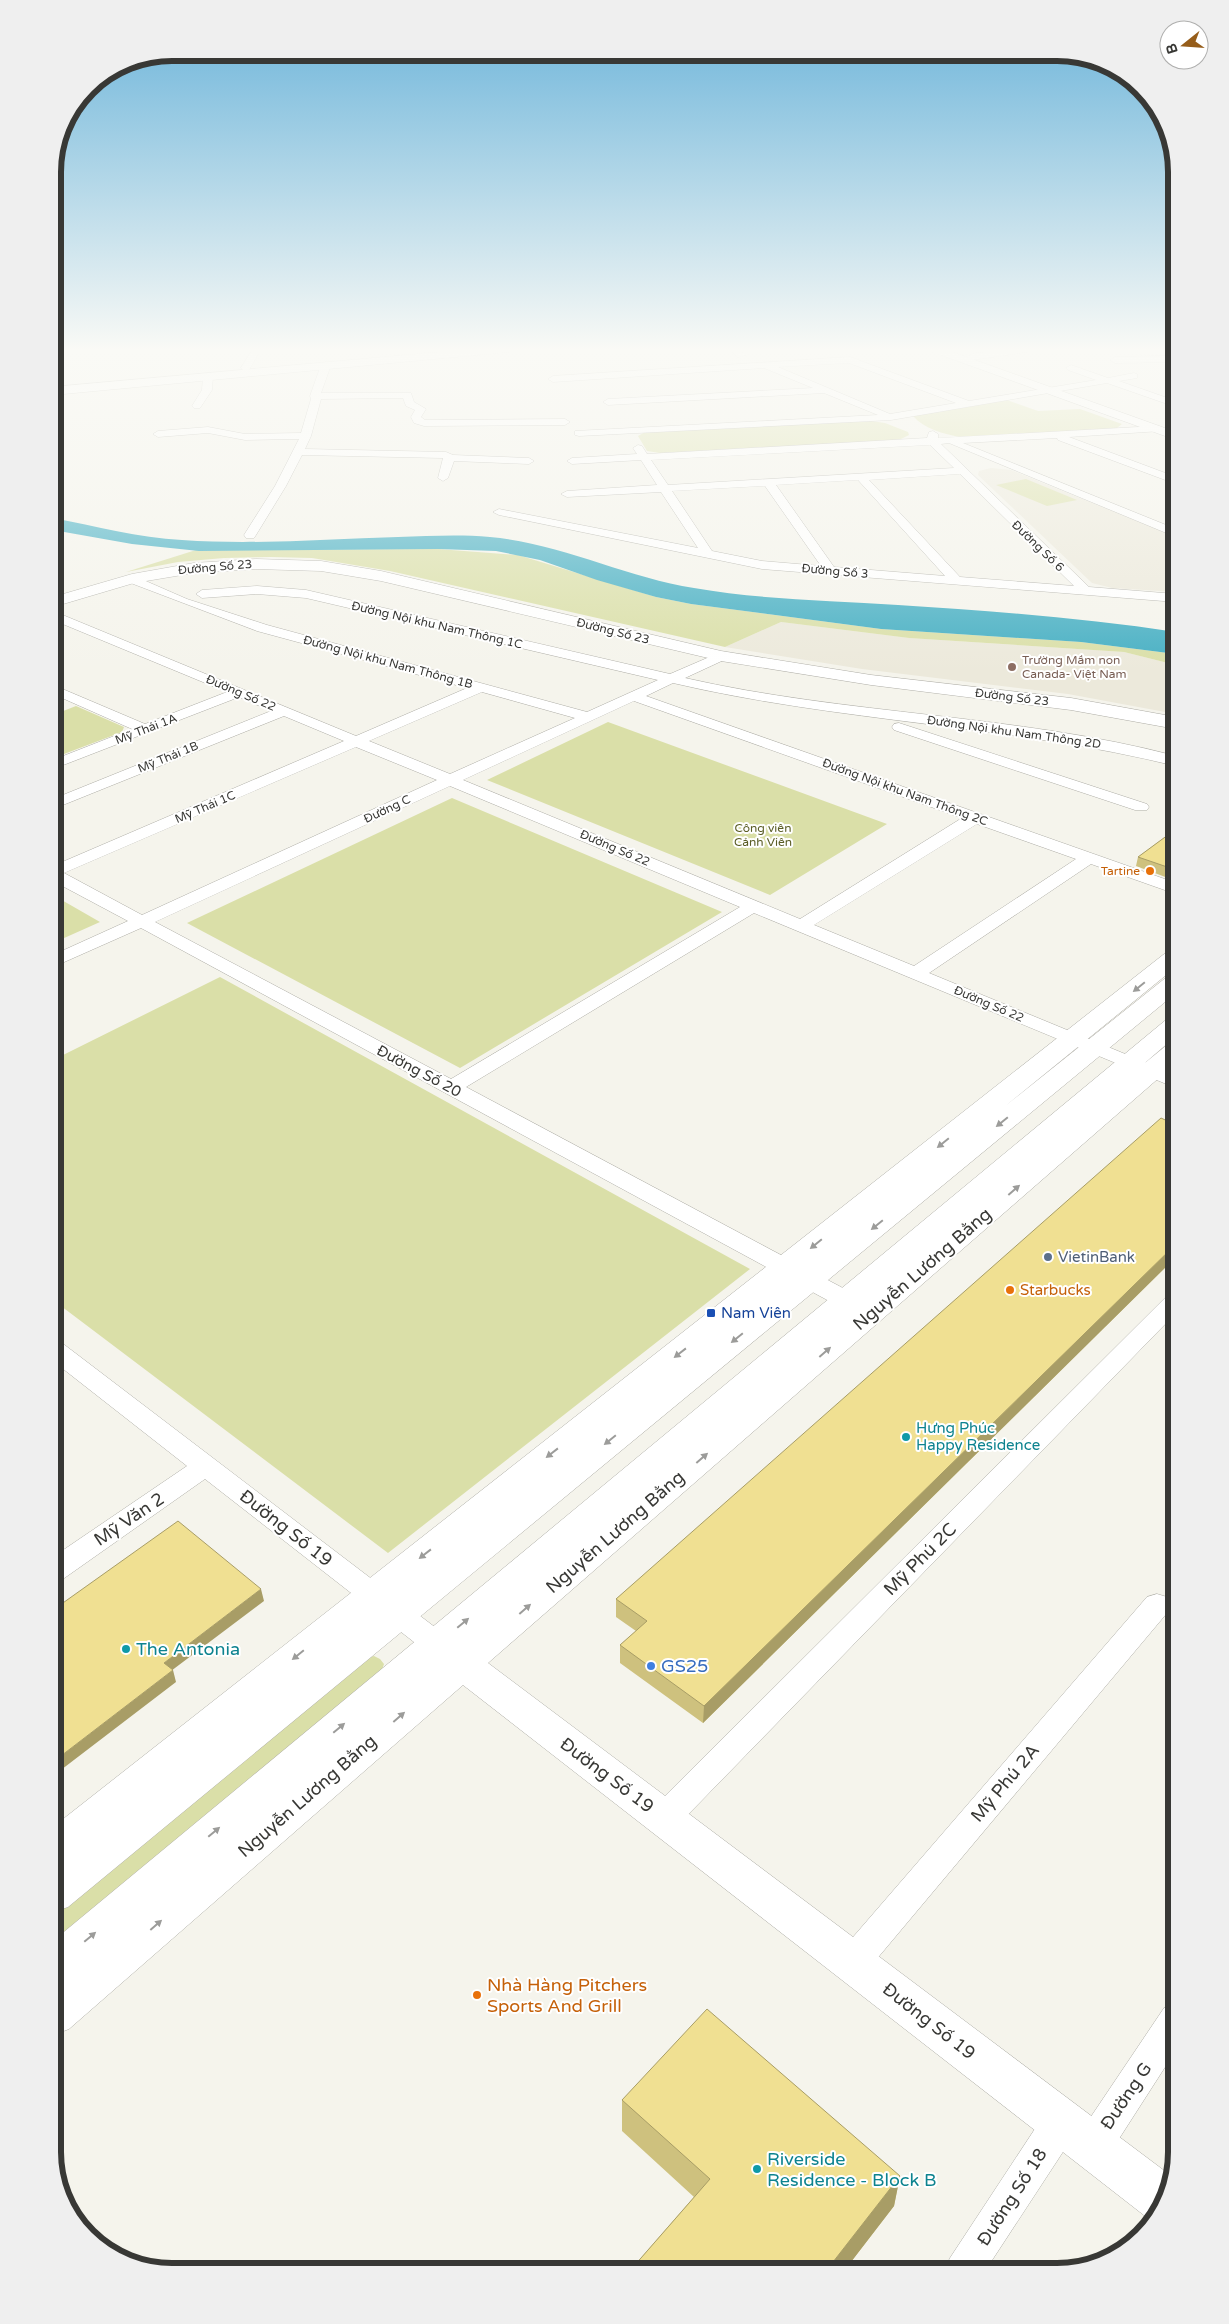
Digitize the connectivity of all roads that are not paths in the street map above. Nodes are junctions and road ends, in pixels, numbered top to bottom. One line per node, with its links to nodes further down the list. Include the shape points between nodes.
1 (297, 457): 20 (street)
2 (636, 457): 8 (street)
3 (644, 457): 16 (street)
4 (949, 457): 11 (street, Đường Số 6)
5 (990, 457): 10 (street)
6 (1114, 457): 14 (street)
7 (450, 458): 9 (street); 13 (street)
8 (572, 461)
9 (529, 462)
10 (1006, 464): 11 (street, via 979,463); 19 (street)
11 (960, 470): 12 (street); 25 (street, Đường Số 6)
12 (861, 477): 15 (street); 24 (street)
13 (443, 478)
14 (1168, 478)
15 (768, 482): 16 (street); 22 (street)
16 (665, 488): 17 (street); 21 (street)
17 (567, 494)
18 (499, 512): 21 (street, Đường Số 3)
19 (1168, 530)
20 (250, 536)
21 (707, 553): 22 (street, Đường Số 3, via 762,565)
22 (831, 571): 24 (street, Đường Số 3)
23 (132, 579): 27 (main road, Đường Số 23); 28 (street, Đường Nội khu Nam Thông 1B); 30 (main road, Đường Số 23, via 232,564 327,567 381,576)
24 (957, 581): 25 (street, Đường Số 3)
25 (1086, 592): 26 (street, Đường Số 3)
26 (1168, 597)
27 (61, 600)
28 (185, 600): 31 (street, Đường Nội khu Nam Thông 1C, via 203,600 206,597 202,594 257,590 306,594); 32 (street, Đường Nội khu Nam Thông 1B, via 262,628)
29 (61, 618): 34 (street, Đường Số 22)
30 (720, 656): 31 (street, Đường C); 39 (main road, Đường Số 23, via 863,679 1071,704)
31 (669, 679): 35 (street, Đường C); 37 (street, Đường Nội khu Nam Thông 2D)
32 (482, 687): 38 (street, Đường Nội khu Nam Thông 1B); 41 (street, Mỹ Thái 1C)
33 (61, 692): 40 (street)
34 (240, 692): 36 (street, Đường Số 22); 40 (street, Mỹ Thái 1A)
35 (633, 696): 38 (street, Đường C); 47 (street, Đường Nội khu Nam Thông 2C)
36 (284, 711): 41 (street, Đường Số 22); 45 (street, Mỹ Thái 1B)
37 (850, 711): 42 (street, Đường Nội khu Nam Thông 2D, via 1062,737); 46 (street, Đường Nội khu Nam Thông 2D)
38 (589, 717): 44 (street, Đường C)
39 (1168, 722)
40 (145, 729): 43 (street, Mỹ Thái 1A)
41 (356, 741): 44 (street, Đường Số 22); 49 (street, Mỹ Thái 1C)
42 (1168, 759)
43 (61, 761)
44 (450, 780): 52 (street, Đường Số 22); 53 (street, Đường C)
45 (61, 801)
46 (1141, 807)
47 (976, 818): 48 (street, Đường Nội khu Nam Thông 2C); 54 (street)
48 (1089, 858): 51 (street, Đường Nội khu Nam Thông 2C); 57 (street)
49 (61, 870)
50 (61, 877): 53 (street, Đường Số 20)
51 (1168, 886)
52 (754, 906): 54 (street, Đường Số 22); 63 (street)
53 (141, 922): 55 (street, Đường C); 63 (street, Đường Số 20)
54 (801, 926): 57 (street, Đường Số 22)
55 (61, 958)
56 (1168, 964): 60 (main road, one-way to 60)
57 (916, 974): 60 (street, Đường Số 22)
58 (1168, 986): 60 (main road)
59 (1168, 1041): 62 (main road, Nguyễn Lương Bằng)
60 (1084, 1043): 62 (street, Đường Số 22); 64 (main road, one-way to 64)
61 (1168, 1058): 62 (main road, Nguyễn Lương Bằng)
62 (1153, 1072): 65 (main road, Nguyễn Lương Bằng, one-way to 62)
63 (451, 1088): 64 (street, Đường Số 20)
64 (798, 1274): 65 (street, Đường Số 20); 70 (main road, one-way to 70)
65 (859, 1307): 72 (main road, Nguyễn Lương Bằng, one-way to 65)
66 (1168, 1308): 73 (street, Mỹ Phú 2C)
67 (61, 1355): 68 (street, Đường Số 19)
68 (205, 1466): 69 (street, Mỹ Văn 2); 70 (street, Đường Số 19)
69 (61, 1565)
70 (385, 1604): 72 (street, Đường Số 19); 74 (main road, one-way to 74); 75 (main road)
71 (1157, 1604): 77 (street, Mỹ Phú 2A)
72 (449, 1654): 73 (main road, Đường Số 19); 76 (main road, Nguyễn Lương Bằng, one-way to 72); 78 (main road, Nguyễn Lương Bằng, one-way to 72)
73 (664, 1818): 77 (main road, Đường Số 19)
74 (61, 1844)
75 (61, 1885)
76 (61, 1961)
77 (853, 1962): 80 (main road, Đường Số 19)
78 (61, 2006)
79 (1168, 2029): 80 (street, Đường G)
80 (1077, 2134): 81 (main road, Đường Số 19); 82 (street, Đường Số 18)
81 (1158, 2196)
82 (970, 2263)

